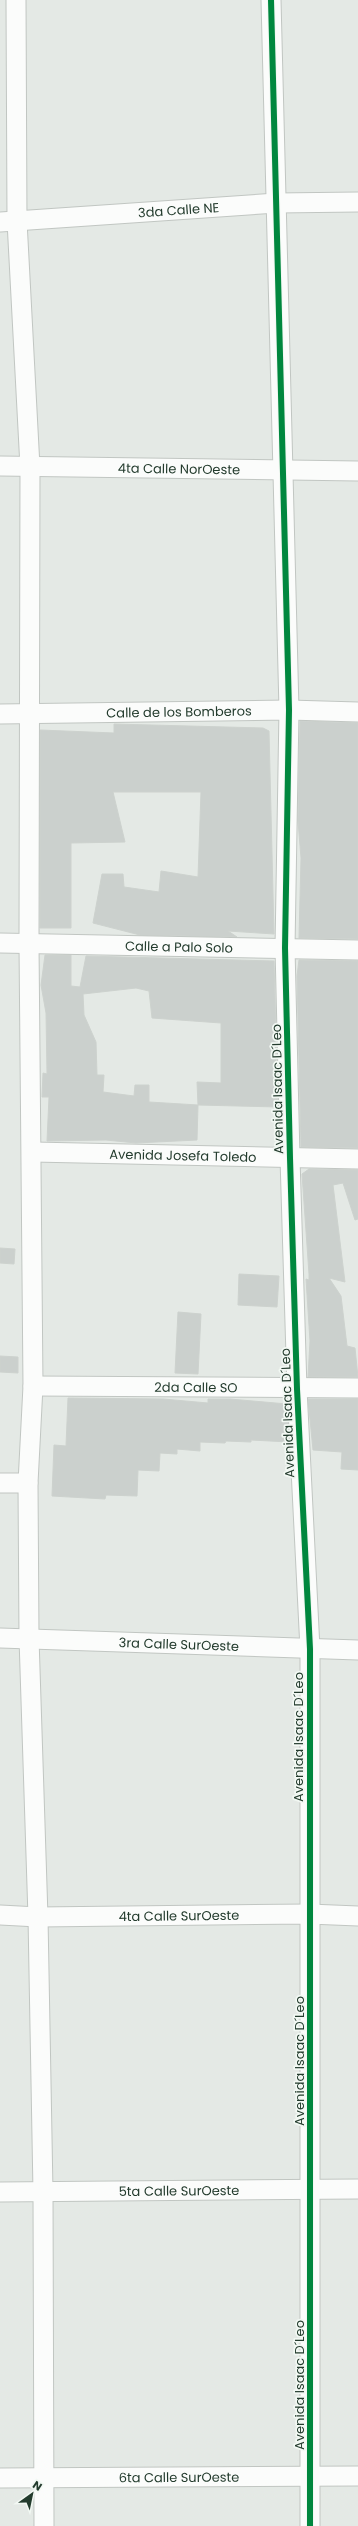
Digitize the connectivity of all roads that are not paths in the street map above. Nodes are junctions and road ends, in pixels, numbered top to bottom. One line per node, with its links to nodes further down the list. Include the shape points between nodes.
1 (16, 0): 5 (street)
2 (271, 0): 4 (street, Avenida Isaac D´Leo)
3 (358, 202): 4 (street, 3da Calle NE)
4 (277, 203): 5 (street, 3da Calle NE); 8 (street, Avenida Isaac D´Leo)
5 (8, 222): 7 (street)
6 (0, 466): 7 (street, 4ta Calle NorOeste)
7 (30, 466): 8 (street, 4ta Calle NorOeste); 13 (street)
8 (285, 470): 9 (street, 4ta Calle NorOeste); 10 (street, Avenida Isaac D´Leo)
9 (358, 471)
10 (290, 710): 11 (street, Calle de los Bomberos); 13 (street, Calle de los Bomberos); 16 (street, Avenida Isaac D´Leo)
11 (358, 712)
12 (0, 714): 13 (street, Calle de los Bomberos)
13 (29, 714): 15 (street)
14 (0, 943): 15 (street, Calle a Palo Solo)
15 (29, 944): 16 (street, Calle a Palo Solo); 18 (street)
16 (285, 948): 17 (street, Calle a Palo Solo); 19 (street, Avenida Isaac D´Leo)
17 (358, 950)
18 (33, 1152): 19 (street, Avenida Josefa Toledo); 21 (street)
19 (290, 1158): 20 (street, Avenida Josefa Toledo); 23 (street, Avenida Isaac D´Leo)
20 (358, 1159)
21 (34, 1386): 23 (street, 2da Calle SO); 25 (street)
22 (358, 1388): 23 (street, 2da Calle SO)
23 (297, 1389): 28 (street, Avenida Isaac D´Leo)
24 (0, 1483): 25 (street)
25 (28, 1483): 27 (street)
26 (0, 1638): 27 (street, 3ra Calle SurOeste)
27 (28, 1638): 28 (street, 3ra Calle SurOeste); 33 (street)
28 (310, 1649): 29 (street, 3ra Calle SurOeste); 30 (street, Avenida Isaac D´Leo)
29 (358, 1650)
30 (309, 1914): 32 (street, 4ta Calle SurOeste); 33 (street, 4ta Calle SurOeste); 34 (street, Avenida Isaac D´Leo)
31 (0, 1915): 33 (street, 4ta Calle SurOeste)
32 (358, 1916)
33 (38, 1917): 37 (street)
34 (311, 2188): 35 (street, 5ta Calle SurOeste); 37 (street, 5ta Calle SurOeste); 39 (street, Avenida Isaac D´Leo)
35 (358, 2189)
36 (0, 2192): 37 (street, 5ta Calle SurOeste)
37 (43, 2192): 41 (street)
38 (358, 2476): 39 (street, 6ta Calle SurOeste)
39 (309, 2477): 41 (street, 6ta Calle SurOeste); 43 (street, Avenida Isaac D´Leo)
40 (0, 2478): 41 (street, 6ta Calle SurOeste)
41 (44, 2478): 42 (street)
42 (44, 2526)
43 (310, 2526)

